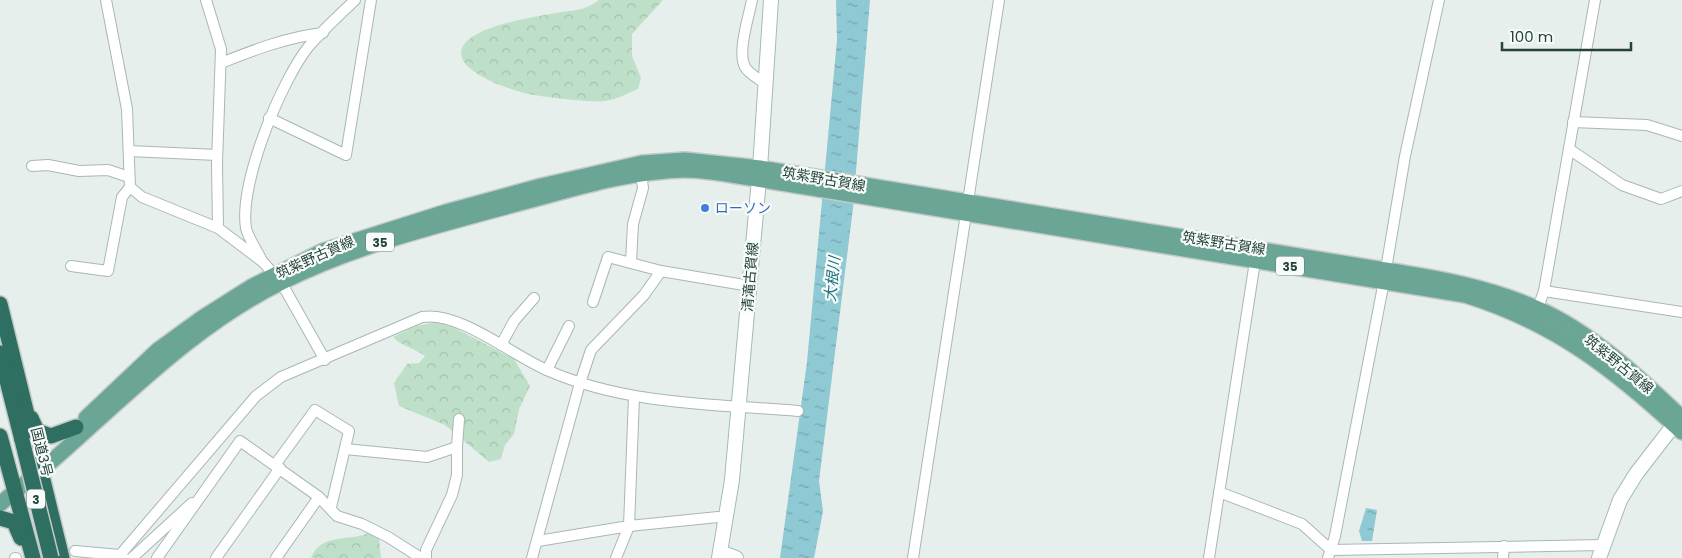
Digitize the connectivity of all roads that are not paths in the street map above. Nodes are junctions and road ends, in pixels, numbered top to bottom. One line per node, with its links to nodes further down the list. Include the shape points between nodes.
1 (106, 0): 17 (street, via 113,45 122,75)
2 (206, 0): 11 (street, via 221,49)
3 (355, 0): 10 (street)
4 (371, 0): 13 (street, via 346,155)
5 (752, 0): 12 (street, via 742,61 745,68)
6 (771, 0): 12 (main road, 清滝古賀線)
7 (999, 0): 24 (street)
8 (1439, 0): 31 (street, via 1405,156)
9 (1595, 0): 14 (street)
10 (323, 32): 11 (street, via 262,47); 13 (street, via 291,75)
11 (221, 63): 18 (street)
12 (766, 84): 21 (main road, 清滝古賀線)
13 (269, 118): 27 (street, via 250,179 246,228)
14 (1574, 122): 15 (street, via 1647,125); 16 (street)
15 (1682, 136)
16 (1569, 149): 23 (street, via 1622,185 1661,199); 34 (street)
17 (129, 151): 18 (street); 22 (street)
18 (218, 155): 25 (street)
19 (32, 166): 22 (street, via 48,165 79,171 108,170)
20 (641, 174): 21 (main road, 筑紫野古賀線 / 35, via 685,170); 28 (street, via 643,188 633,224); 32 (main road, 筑紫野古賀線 / 35, via 406,234)
21 (760, 174): 24 (main road, 筑紫野古賀線 / 35); 32 (main road, 筑紫野古賀線 / 35, via 685,160 633,165 540,186 401,224 323,251); 33 (main road, 清滝古賀線)
22 (130, 182): 25 (street, via 142,197); 29 (street, via 122,197 108,271)
23 (1682, 191)
24 (968, 208): 26 (main road, 筑紫野古賀線 / 35); 88 (street)
25 (218, 228): 27 (street)
26 (1256, 255): 31 (main road, 筑紫野古賀線 / 35); 61 (street)
27 (263, 262): 32 (street)
28 (631, 262): 30 (street); 36 (street, via 608,256)
29 (71, 266)
30 (661, 271): 33 (street); 46 (street, via 644,295 591,350)
31 (1385, 275): 38 (main road, 筑紫野古賀線 / 35, via 1469,285); 52 (main road, 筑紫野古賀線 / 35, via 1492,303 1538,323 1587,352); 72 (street)
32 (278, 278): 43 (street); 53 (main road, 筑紫野古賀線 / 35, via 202,318 158,350); 58 (main road, 筑紫野古賀線 / 35, via 171,356)
33 (750, 286): 49 (main road, 清滝古賀線)
34 (1544, 291): 38 (street); 39 (street)
35 (534, 298): 41 (street, via 514,321)
36 (593, 302)
37 (0, 304): 45 (highway)
38 (1538, 308): 52 (main road, 筑紫野古賀線 / 35, via 1593,343)
39 (1682, 312)
40 (569, 326): 44 (street)
41 (501, 345): 43 (street, via 455,321 434,315 404,324); 44 (street)
42 (0, 354): 54 (highway, 国道3号 / 3)
43 (325, 360): 74 (street, via 281,377 256,396)
44 (547, 370): 46 (street)
45 (19, 379): 53 (highway, via 37,431 51,436); 58 (highway)
46 (580, 382): 48 (street); 68 (street)
47 (0, 392): 54 (highway, 国道3号 / 3)
48 (634, 397): 49 (street); 67 (street)
49 (739, 406): 50 (street); 66 (main road, 清滝古賀線)
50 (798, 412)
51 (459, 419): 55 (street)
52 (1680, 421): 70 (main road, via 1636,474 1620,500)
53 (76, 427): 58 (main road, 筑紫野古賀線 / 35)
54 (12, 439): 60 (highway); 78 (highway, 国道3号 / 3); 79 (highway, 国道3号 / 3, bridge)
55 (457, 447): 56 (street, via 427,457); 84 (street, via 456,481 426,550)
56 (345, 449): 57 (street, via 349,432 315,410); 64 (street)
57 (278, 467): 59 (street, via 240,441); 62 (street); 82 (street)
58 (38, 468): 60 (main road, 筑紫野古賀線 / 35); 71 (highway)
59 (209, 488): 80 (street); 81 (street)
60 (16, 490): 63 (main road, 筑紫野古賀線 / 35); 77 (highway)
61 (1219, 492): 72 (street, via 1302,524); 89 (street)
62 (319, 497): 64 (street); 75 (street)
63 (0, 504)
64 (331, 507): 83 (street, via 337,516 379,532)
65 (0, 518): 76 (highway, via 14,522 18,527)
66 (726, 518): 67 (street); 73 (main road, 清滝古賀線)
67 (629, 526): 68 (street); 86 (street)
68 (538, 541): 85 (street)
69 (1504, 546): 70 (street); 72 (street); 90 (street)
70 (1601, 551)
71 (68, 554): 74 (street)
72 (1330, 554)
73 (719, 555): 87 (main road, 清滝古賀線)
74 (122, 556)
75 (281, 556)
76 (28, 558)
77 (33, 558)
78 (41, 558)
79 (51, 558)
80 (132, 558)
81 (158, 558)
82 (216, 558)
83 (421, 558)
84 (426, 558)
85 (532, 558)
86 (616, 558)
87 (736, 558)
88 (913, 558)
89 (1209, 558)
90 (1502, 558)

